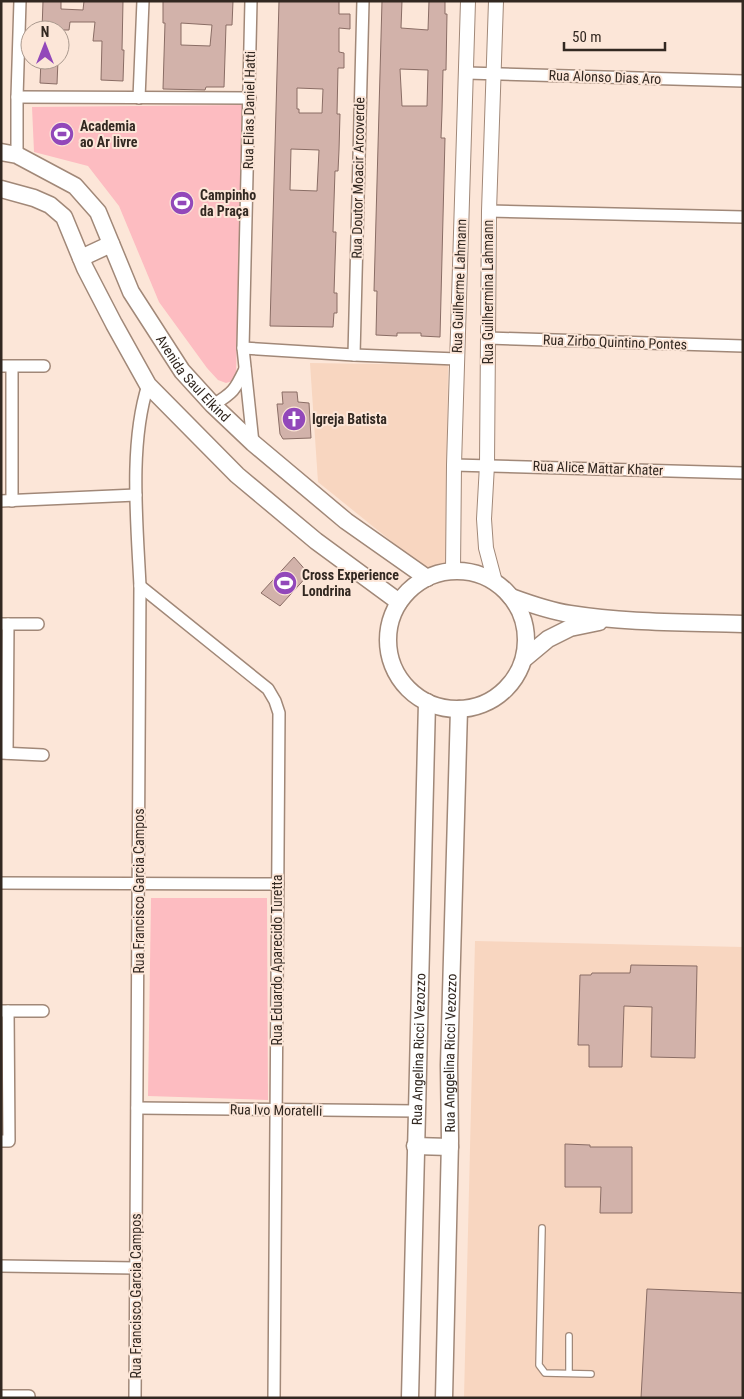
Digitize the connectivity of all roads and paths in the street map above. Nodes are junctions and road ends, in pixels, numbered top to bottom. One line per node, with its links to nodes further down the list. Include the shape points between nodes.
1 (20, 1): 10 (street)
2 (143, 1): 11 (street)
3 (251, 1): 12 (street, Rua Elias Daniel Hatti)
4 (363, 1): 22 (street, Rua Doutor Moacir Arcoverde)
5 (468, 1): 7 (street, Rua Guilherme Lahmann)
6 (496, 1): 8 (street, Rua Guilhermina Lahmann)
7 (467, 73): 8 (street, Rua Alonso Dias Aro); 23 (street, Rua Guilherme Lahmann)
8 (493, 73): 9 (street, Rua Alonso Dias Aro); 15 (street, Rua Guilhermina Lahmann)
9 (743, 81)
10 (17, 97): 11 (street); 13 (street)
11 (139, 98): 12 (street)
12 (250, 98): 21 (street, Rua Elias Daniel Hatti)
13 (9, 153): 17 (main road, Avenida Saul Elkind, via 75,186 98,212)
14 (1, 189): 18 (main road, via 50,205 64,217)
15 (489, 211): 16 (street); 19 (street, Rua Guilhermina Lahmann)
16 (743, 216)
17 (111, 244): 18 (main road); 28 (main road, Avenida Saul Elkind, via 131,292 182,371)
18 (81, 258): 27 (main road)
19 (488, 338): 20 (street, Rua Zirbo Quintino Pontes); 31 (street, Rua Guilhermina Lahmann)
20 (743, 346)
21 (243, 348): 22 (street); 26 (street, Rua Elias Daniel Hatti)
22 (354, 355): 23 (street)
23 (457, 359): 30 (street, Rua Guilherme Lahmann)
24 (6, 366): 25 (street); 34 (street)
25 (44, 366)
26 (245, 369): 28 (street, via 229,396); 29 (street, Rua Elias Daniel Hatti)
27 (148, 385): 33 (street, Rua Francisco Garcia Campos, via 139,420); 40 (main road, via 237,475 316,541)
28 (214, 405): 29 (main road, Avenida Saul Elkind)
29 (253, 443): 36 (main road, Avenida Saul Elkind, via 346,521)
30 (454, 465): 31 (street, Rua Alice Mattar Khater); 35 (street, Rua Guilherme Lahmann)
31 (487, 465): 32 (street, Rua Alice Mattar Khater); 37 (street, Rua Guilhermina Lahmann, via 484,529)
32 (743, 473)
33 (136, 495): 34 (street); 38 (street, Rua Francisco Garcia Campos)
34 (6, 501)
35 (453, 571): 36 (main road); 37 (main road, via 475,573)
36 (427, 578): 40 (main road)
37 (495, 582): 39 (main road)
38 (140, 586): 51 (street, Rua Francisco Garcia Campos); 52 (street, Rua Eduardo Aparecido Turetta, via 268,689 275,701 280,713)
39 (511, 597): 41 (main road, via 569,614); 45 (main road, via 522,616 527,637)
40 (399, 602): 46 (main road, via 391,620 388,639 391,658 398,676)
41 (618, 619): 44 (main road); 45 (main road, via 570,628 548,639)
42 (5, 624): 43 (street); 48 (street)
43 (38, 624)
44 (743, 624)
45 (524, 659): 47 (main road, via 515,679 500,695 480,705)
46 (427, 702): 47 (main road); 57 (main road, Rua Angelina Ricci Vezozzo)
47 (458, 709): 60 (main road, Rua Anggelina Ricci Vezozzo)
48 (4, 753): 49 (street)
49 (42, 754)
50 (1, 883): 51 (street)
51 (139, 884): 52 (street); 55 (street, Rua Francisco Garcia Campos)
52 (278, 884): 56 (street, Rua Eduardo Aparecido Turetta)
53 (5, 1011): 54 (street); 58 (street)
54 (42, 1011)
55 (137, 1108): 56 (street, Rua Ivo Moratelli); 63 (street, Rua Francisco Garcia Campos)
56 (276, 1110): 57 (street, Rua Ivo Moratelli); 70 (street, Rua Eduardo Aparecido Turetta)
57 (416, 1111): 59 (main road, Rua Angelina Ricci Vezozzo)
58 (5, 1141)
59 (415, 1146): 60 (main road); 71 (main road, Rua Angelina Ricci Vezozzo)
60 (450, 1147): 72 (main road, Rua Anggelina Ricci Vezozzo)
61 (542, 1228): 65 (lane, via 539,1366 545,1373)
62 (1, 1266): 63 (street)
63 (136, 1268): 69 (street, Rua Francisco Garcia Campos)
64 (569, 1336): 65 (lane)
65 (569, 1373): 66 (lane)
66 (592, 1374)
67 (4, 1396): 68 (street)
68 (29, 1396)
69 (135, 1398)
70 (274, 1398)
71 (410, 1398)
72 (444, 1398)

